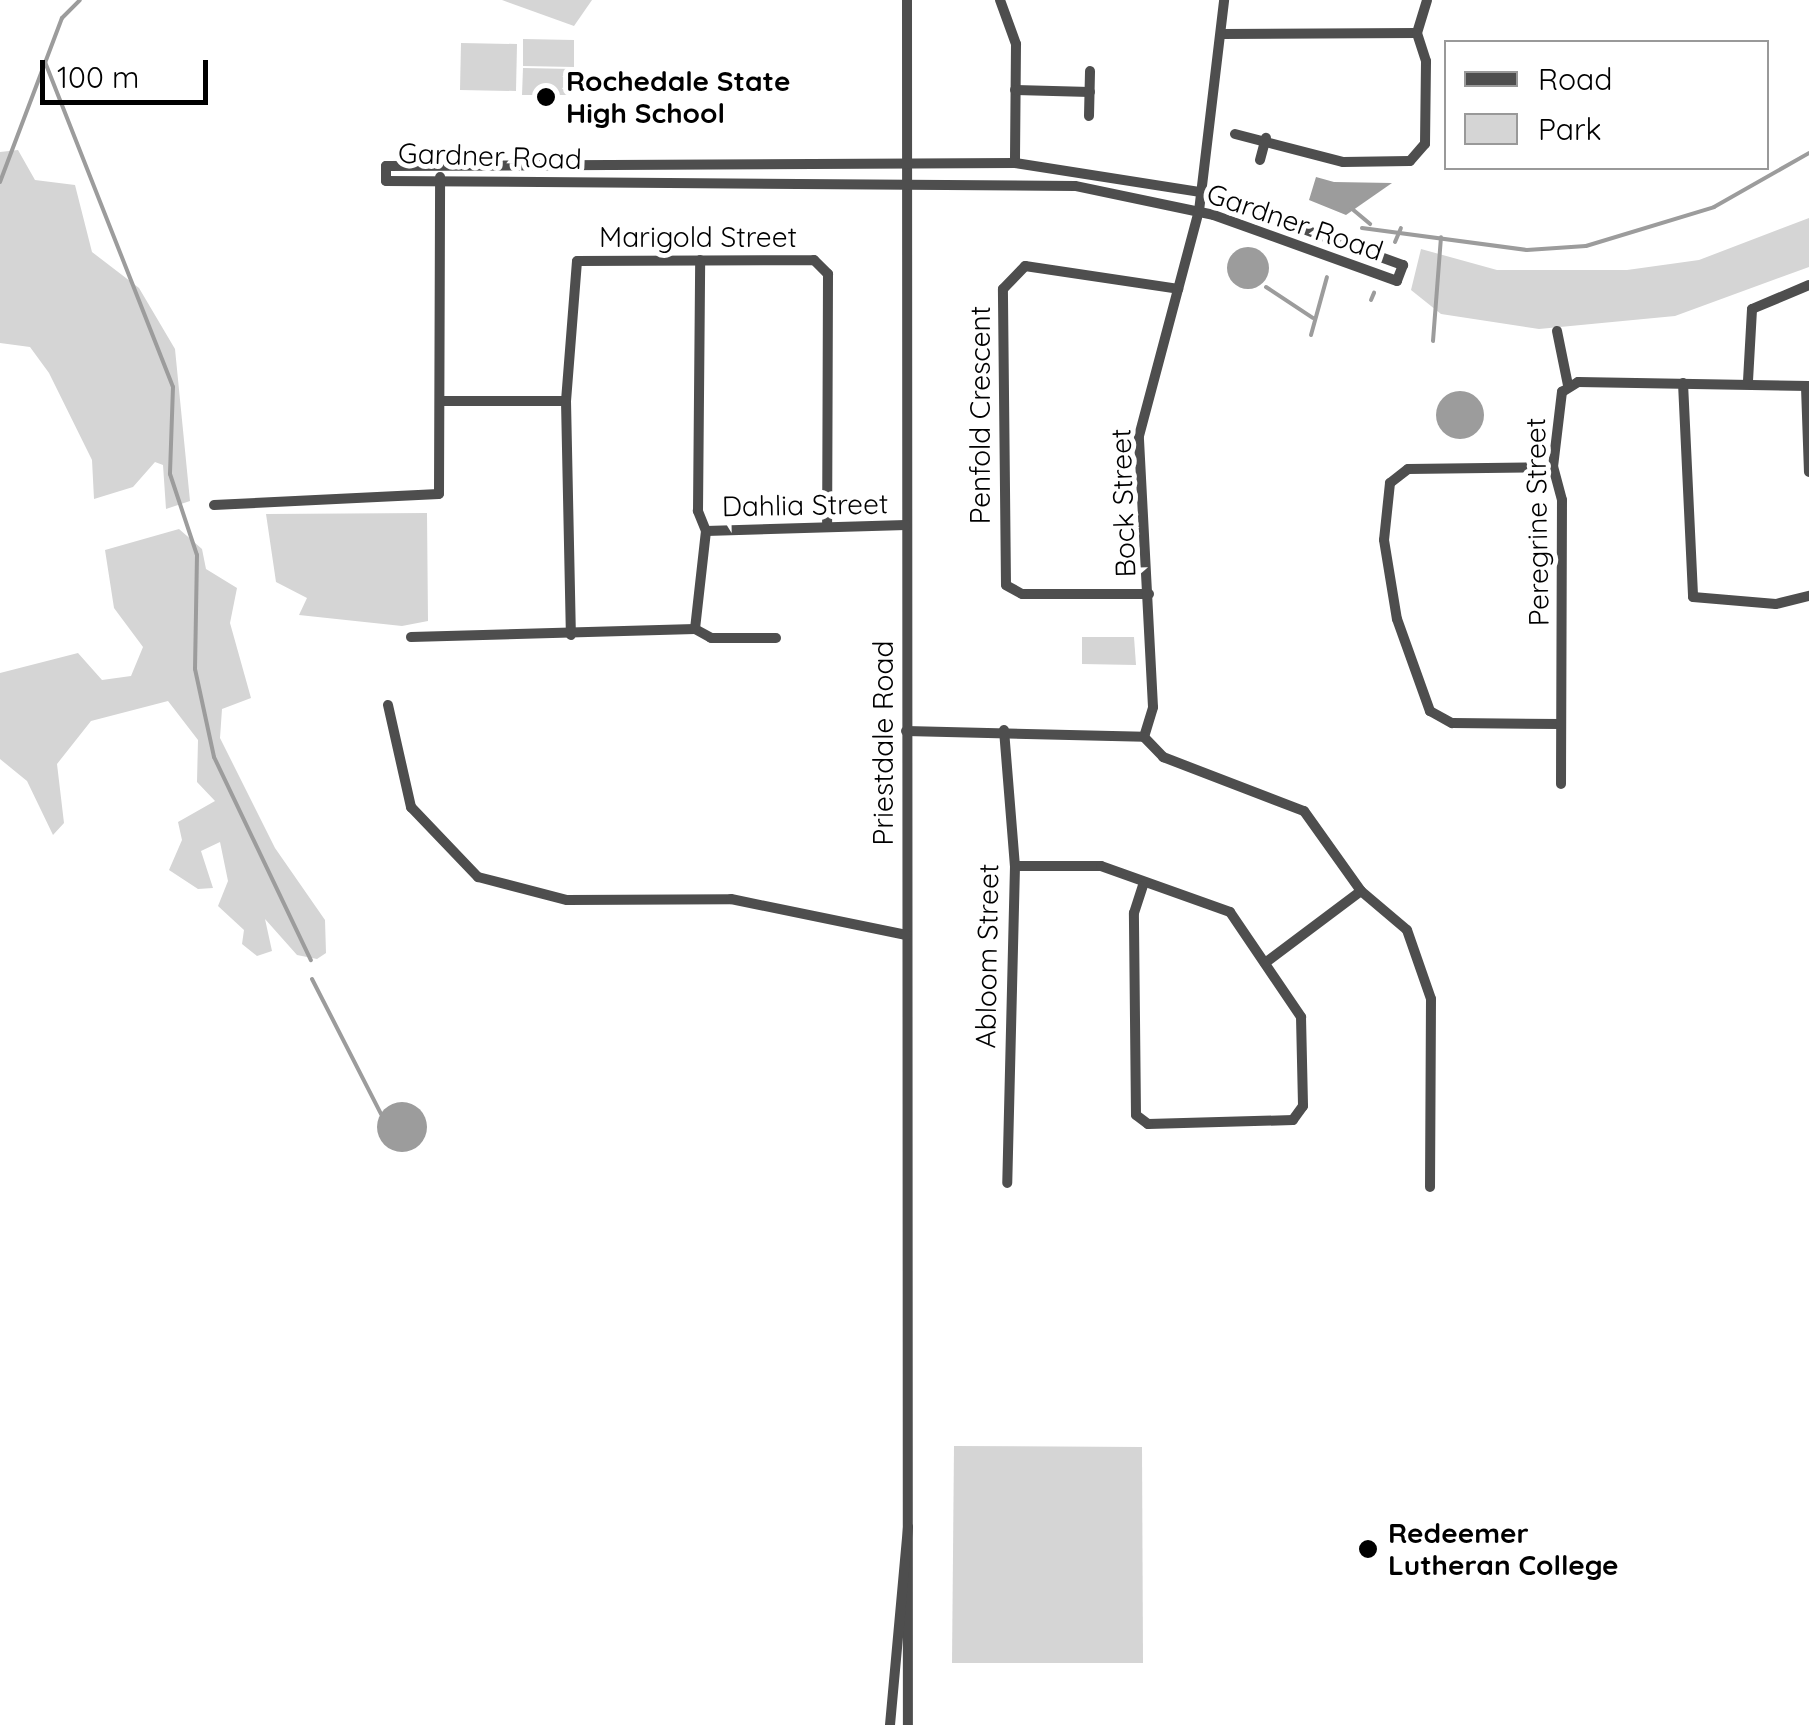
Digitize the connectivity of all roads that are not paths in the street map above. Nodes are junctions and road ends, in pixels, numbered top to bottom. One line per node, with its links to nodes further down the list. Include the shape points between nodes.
1 (907, 0): 15 (street, Priestdale Road)
2 (1000, 0): 8 (street, via 1016,44)
3 (1224, 0): 5 (street, Bock Street)
4 (1427, 0): 6 (street)
5 (1222, 34): 6 (street); 19 (street, Bock Street)
6 (1417, 34): 12 (street, via 1426,61 1424,144 1416,157 1344,162)
7 (1090, 71): 9 (street)
8 (1016, 90): 9 (street); 14 (street)
9 (1090, 92): 10 (street)
10 (1090, 116)
11 (1236, 134): 12 (street)
12 (1266, 138): 13 (street)
13 (1260, 160)
14 (1015, 162): 15 (street, Gardner Road); 19 (street, Gardner Road)
15 (906, 164): 16 (street, Gardner Road); 18 (street, Priestdale Road)
16 (440, 166): 17 (street); 17 (street, Gardner Road, via 386,166 386,181)
17 (440, 181): 18 (street, Gardner Road); 30 (street)
18 (906, 184): 20 (street, Gardner Road, via 1075,186); 35 (street, Priestdale Road)
19 (1201, 192): 20 (street, Bock Street); 20 (street, Gardner Road, via 1403,265 1397,281)
20 (1199, 211): 23 (street, Bock Street)
21 (700, 260): 29 (street, Marigold Street, via 578,261); 34 (street, Marigold Street, via 814,260 828,274); 36 (street, via 698,512)
22 (1809, 285): 25 (street, via 1752,309)
23 (1178, 289): 37 (street, Bock Street, via 1139,436); 37 (street, Penfold Crescent, via 1025,266 1003,289 1006,585 1022,594)
24 (1557, 331): 27 (street)
25 (1748, 381): 26 (street, Peregrine Street); 28 (street, Peregrine Street)
26 (1683, 382): 27 (street, Peregrine Street); 38 (street, via 1693,597 1776,604)
27 (1568, 386): 31 (street, Peregrine Street, via 1558,399)
28 (1808, 386): 32 (street)
29 (566, 401): 30 (street); 40 (street)
30 (442, 402): 33 (street, via 441,488 430,501)
31 (1554, 467): 44 (street, Peregrine Street, via 1562,500); 44 (street, via 1399,474 1387,498 1386,571 1430,712 1452,723)
32 (1809, 472)
33 (214, 505)
34 (827, 524): 35 (street, Dahlia Street); 36 (street, Dahlia Street)
35 (906, 525): 46 (street, Priestdale Road)
36 (706, 531): 39 (street)
37 (1149, 594): 47 (street, Bock Street, via 1154,708)
38 (1809, 596)
39 (695, 629): 40 (street); 42 (street, via 711,638)
40 (571, 635): 41 (street)
41 (411, 637)
42 (776, 638)
43 (388, 705): 52 (street, via 411,807 478,877 567,900 730,898)
44 (1561, 724): 48 (street, Peregrine Street)
45 (1004, 730): 46 (street); 47 (street); 49 (street, Abloom Street)
46 (906, 732): 52 (street, Priestdale Road)
47 (1144, 738): 51 (street, via 1164,757 1304,811)
48 (1561, 784)
49 (1015, 866): 50 (street, via 1102,866); 54 (street, Abloom Street)
50 (1143, 886): 53 (street, via 1230,912); 53 (street, via 1134,913 1132,1076 1142,1122 1277,1124 1300,1113 1303,1026)
51 (1362, 891): 53 (street); 55 (street, via 1407,930 1428,977)
52 (906, 934): 56 (street, Priestdale Road)
53 (1265, 963)
54 (1007, 1183)
55 (1430, 1187)
56 (912, 1486): 57 (street, Priestdale Road); 58 (street, Priestdale Road)
57 (890, 1725)
58 (908, 1725)

